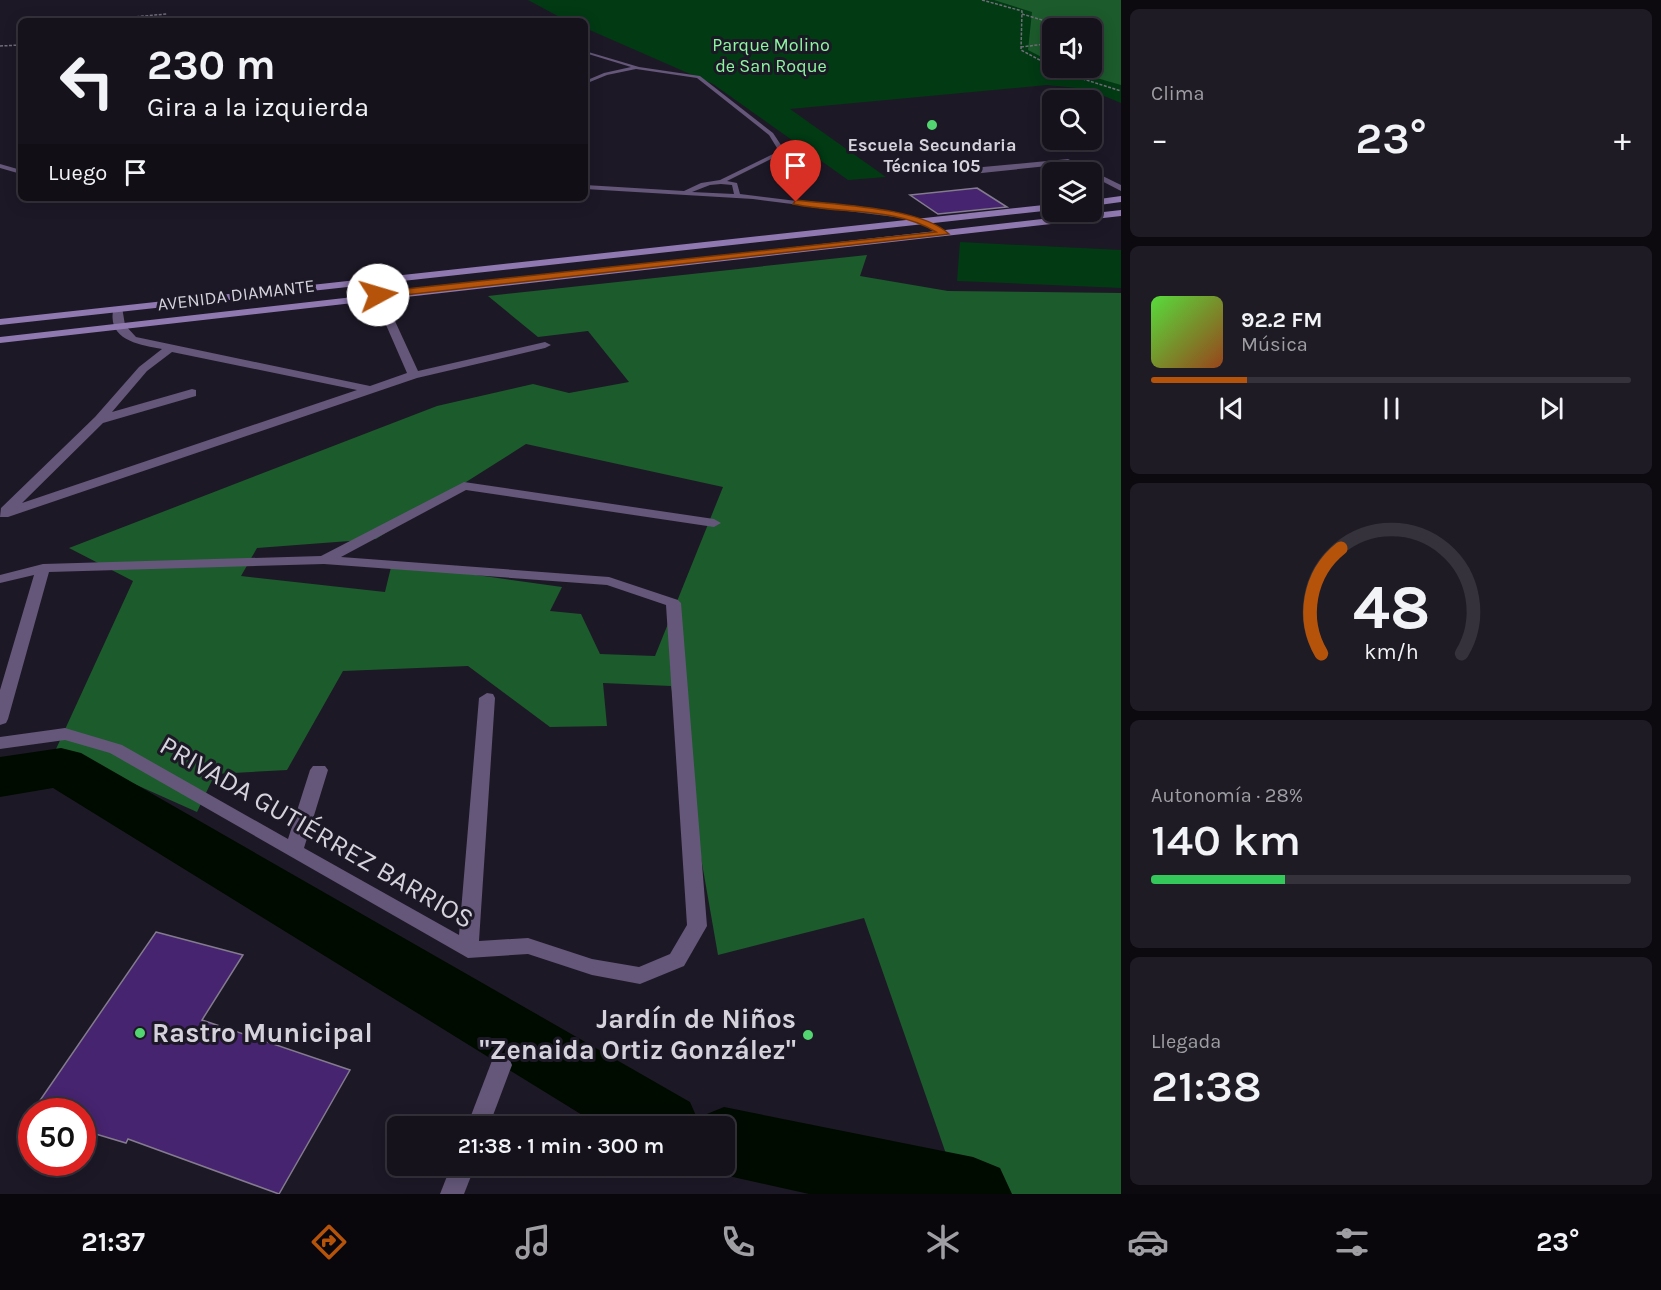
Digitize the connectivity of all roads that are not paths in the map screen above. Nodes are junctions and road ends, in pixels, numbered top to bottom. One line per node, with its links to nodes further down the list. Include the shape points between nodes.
1 (588, 53): 2 (lane)
2 (638, 68): 3 (lane, via 606,74); 11 (lane, via 698,77 771,135 780,148 775,155)
3 (588, 83)
4 (1051, 162): 5 (street)
5 (1072, 162)
6 (1042, 163): 9 (street)
7 (0, 166): 8 (lane)
8 (18, 171)
9 (972, 171)
10 (1102, 178): 13 (street)
11 (722, 181): 14 (lane, via 709,182); 15 (lane, via 735,184)
12 (588, 187): 14 (lane)
13 (1121, 188)
14 (685, 193): 15 (lane)
15 (737, 196): 21 (lane)
16 (1121, 200): 17 (main road)
17 (1102, 201)
18 (1042, 208): 21 (main road, AVENIDA DIAMANTE)
19 (1121, 213): 20 (main road, AVENIDA DIAMANTE)
20 (1102, 215)
21 (924, 221): 23 (lane); 24 (main road, AVENIDA DIAMANTE)
22 (1047, 222): 23 (main road, AVENIDA DIAMANTE)
23 (945, 234): 25 (main road, AVENIDA DIAMANTE)
24 (378, 281): 25 (street); 26 (main road, AVENIDA DIAMANTE)
25 (378, 295): 28 (main road, AVENIDA DIAMANTE); 32 (street)
26 (118, 309): 27 (main road, AVENIDA DIAMANTE); 28 (street)
27 (0, 322)
28 (120, 326): 29 (main road, AVENIDA DIAMANTE); 31 (street, via 132,340)
29 (0, 339)
30 (545, 345): 32 (street)
31 (168, 350): 33 (street, via 302,373); 35 (street, via 143,369)
32 (414, 375): 33 (street)
33 (373, 390): 36 (street)
34 (192, 393): 35 (street)
35 (99, 420): 36 (street)
36 (2, 516)
37 (714, 522): 38 (street, via 464,486)
38 (324, 560): 39 (street); 46 (street, PRIVADA GUTIÉRREZ BARRIOS, via 609,581 673,603 698,926 676,960 640,976 592,967 528,946)
39 (43, 568): 40 (street); 42 (street)
40 (0, 579)
41 (487, 698): 46 (street)
42 (0, 719)
43 (0, 742): 45 (street, PRIVADA GUTIÉRREZ BARRIOS, via 65,735 116,749)
44 (319, 770): 45 (street)
45 (294, 850): 46 (street, PRIVADA GUTIÉRREZ BARRIOS)
46 (468, 950)
47 (501, 1065): 48 (street)
48 (482, 1116)
49 (459, 1176): 50 (street)
50 (452, 1194)

